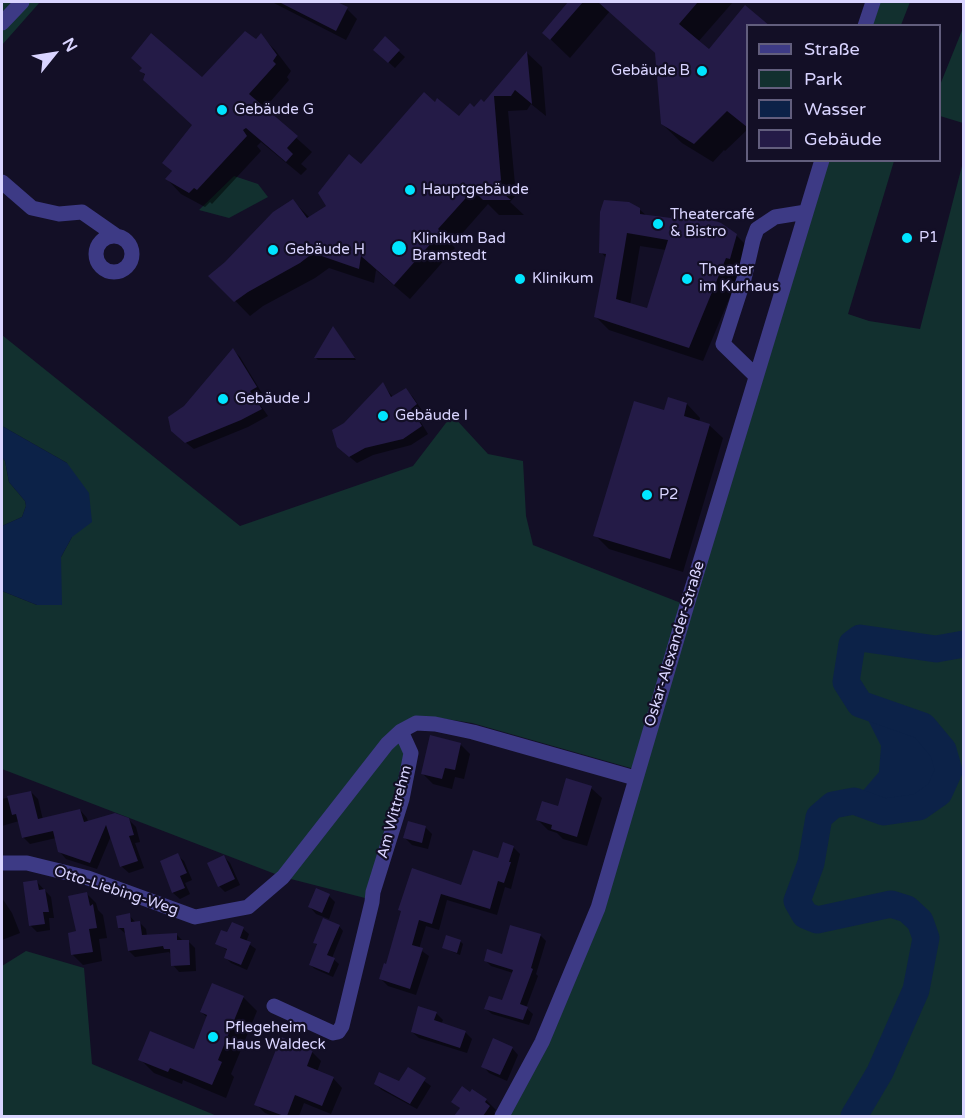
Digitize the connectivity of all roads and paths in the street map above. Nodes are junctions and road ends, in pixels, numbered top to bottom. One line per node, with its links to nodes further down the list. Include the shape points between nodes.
1 (22, 2): 3 (street)
2 (873, 2): 4 (street)
3 (2, 23)
4 (866, 24)
5 (821, 162): 7 (street, Oskar-Alexander-Straße)
6 (2, 182): 8 (street, via 32,208 59,214 82,212)
7 (806, 212): 9 (street, Oskar-Alexander-Straße); 9 (street, via 775,217 757,229 753,240 723,344)
8 (115, 235)
9 (756, 376): 11 (street, Oskar-Alexander-Straße)
10 (401, 731): 11 (street, via 416,723 435,724); 12 (street, Otto-Liebing-Weg, via 283,877 248,907 195,917 88,878 27,863); 13 (street, Am Wittrehm, via 411,753 402,799 373,892 342,1026 333,1033)
11 (635, 778): 14 (street, Oskar-Alexander-Straße, via 598,909 542,1041)
12 (2, 863)
13 (273, 1006)
14 (502, 1116)

